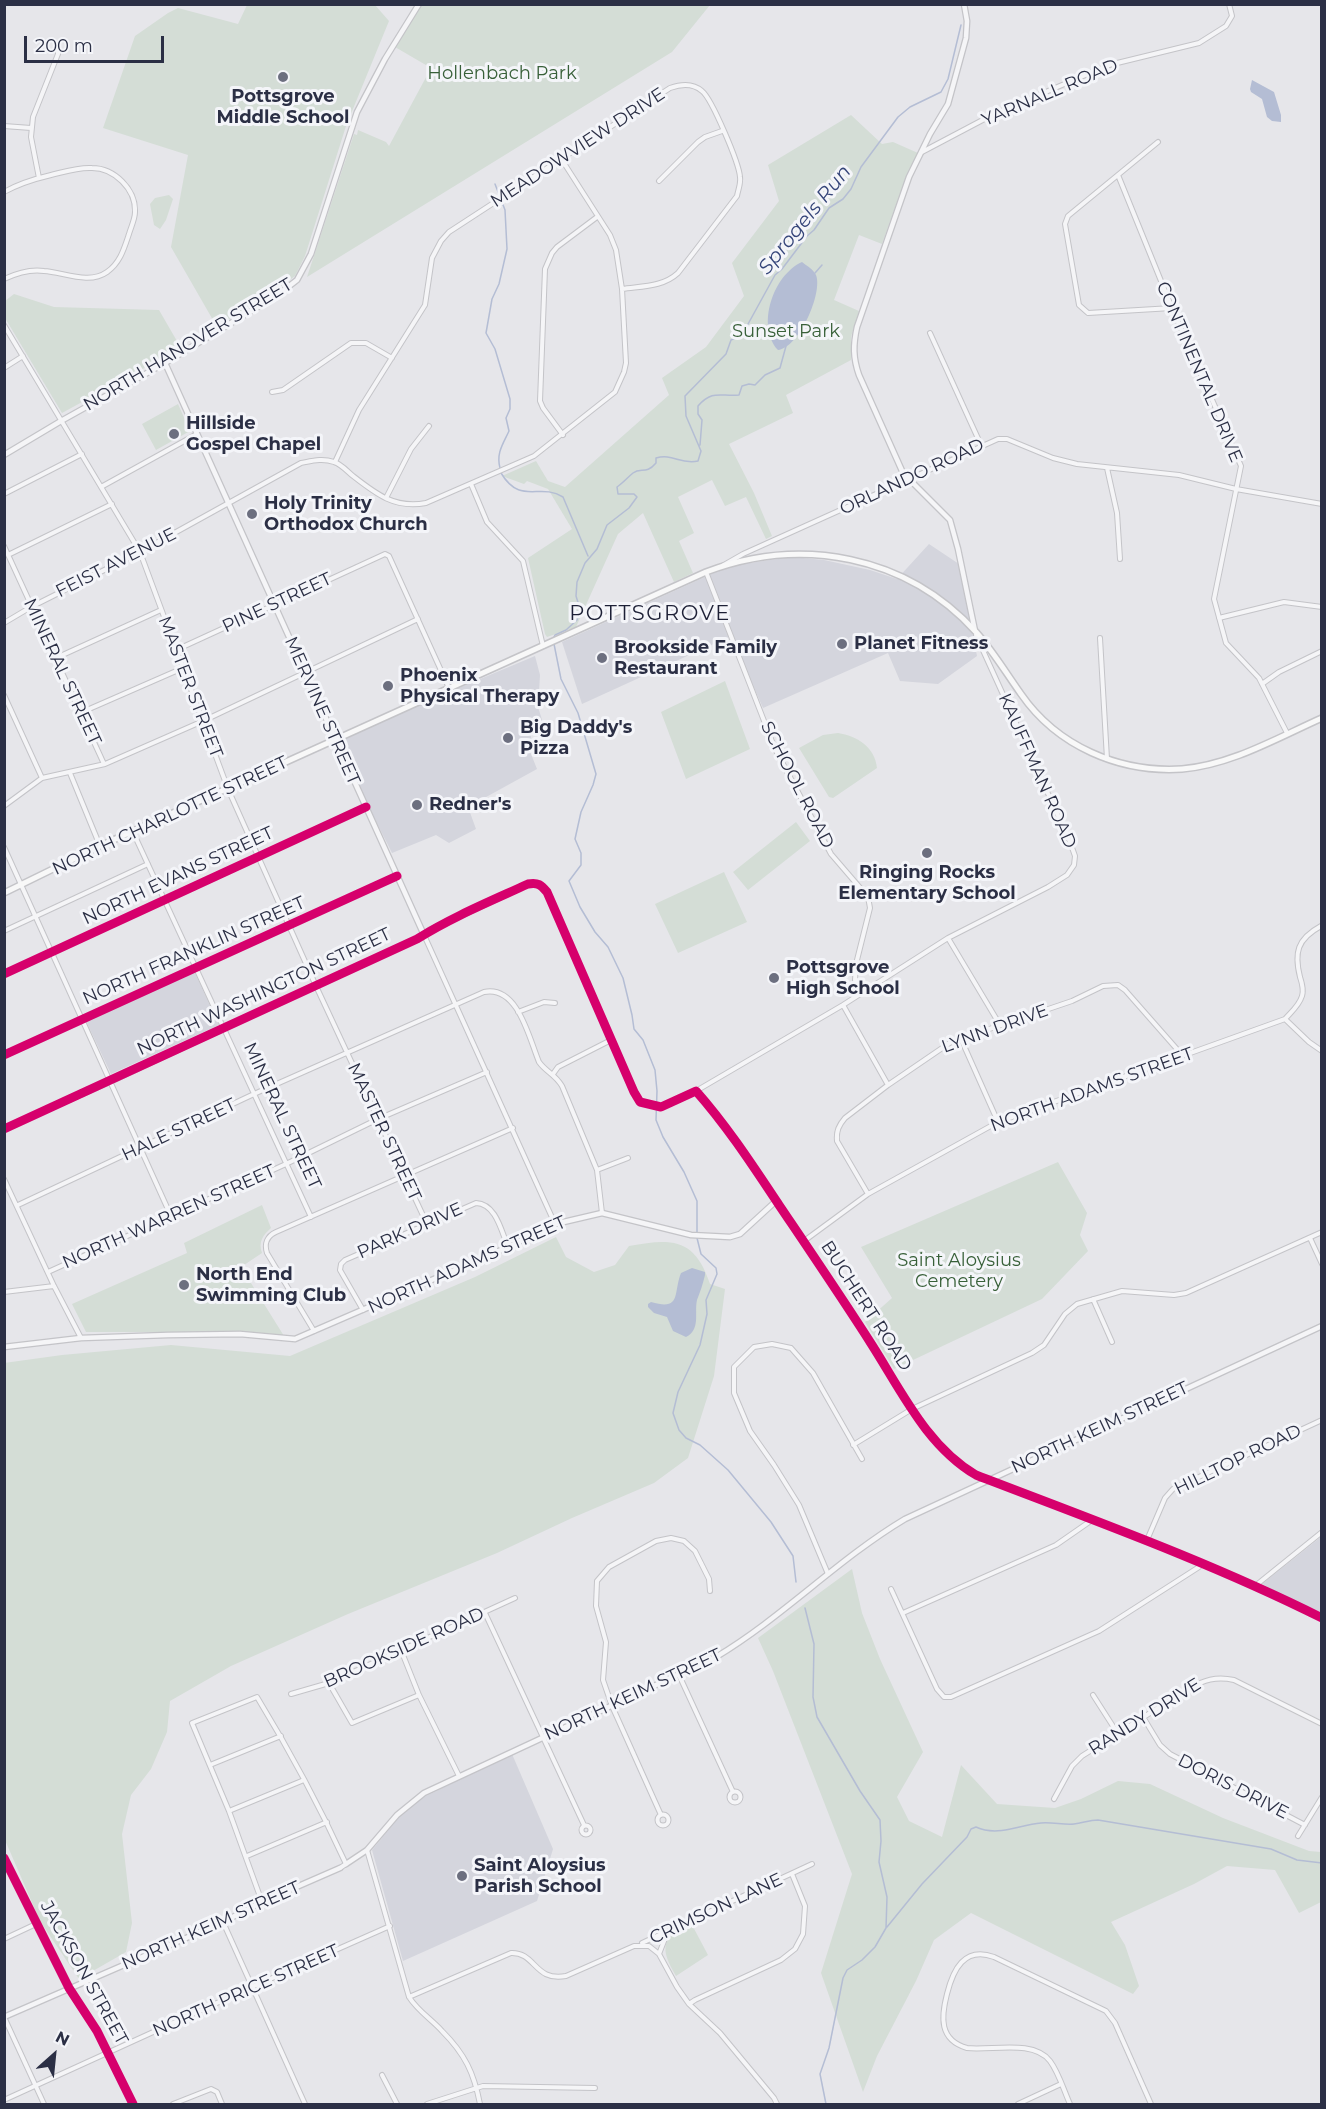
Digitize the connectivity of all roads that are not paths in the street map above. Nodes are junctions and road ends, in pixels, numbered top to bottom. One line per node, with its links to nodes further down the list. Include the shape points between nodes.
1 (419, 4): 23 (street, NORTH HANOVER STREET, via 357,112 302,274 279,294)
2 (964, 4): 9 (street, via 967,21 963,55 948,104)
3 (1228, 4): 9 (street, YARNALL ROAD, via 1232,16 1226,26 1199,43 1109,65 994,114)
4 (58, 43): 6 (street, via 58,54 35,109)
5 (4, 126): 6 (street)
6 (32, 128): 12 (street)
7 (722, 130): 10 (street, MEADOWVIEW DRIVE, via 714,107 702,91 677,86); 13 (street, via 698,142); 17 (street, MEADOWVIEW DRIVE, via 739,172 737,196 672,279 663,284)
8 (1158, 142): 11 (street)
9 (922, 152): 35 (street, via 909,177 854,342 859,375)
10 (562, 160): 15 (street); 22 (street, MEADOWVIEW DRIVE, via 449,232 441,241 432,258 425,305)
11 (1118, 175): 18 (street, CONTINENTAL DRIVE); 18 (street, via 1068,216 1065,224 1078,305 1088,313)
12 (39, 178): 14 (street); 16 (street, via 89,168 121,180 129,189 135,211 122,255 107,272 93,277 43,270)
13 (659, 181)
14 (4, 192)
15 (597, 217): 17 (street, via 616,250); 29 (street, via 557,247 545,269 540,401)
16 (4, 279)
17 (622, 289): 29 (street, via 624,372 615,392)
18 (1172, 308): 38 (street, CONTINENTAL DRIVE, via 1240,466)
19 (4, 326): 21 (street, MASTER STREET)
20 (930, 333): 30 (street)
21 (23, 356): 24 (street); 26 (street, MASTER STREET)
22 (392, 358): 25 (street, via 366,343 351,343 283,390); 33 (street, MEADOWVIEW DRIVE, via 358,410)
23 (165, 363): 26 (street, NORTH HANOVER STREET); 28 (street, MERVINE STREET)
24 (4, 368)
25 (272, 392)
26 (61, 421): 31 (street, MASTER STREET); 32 (street, NORTH HANOVER STREET)
27 (429, 426): 40 (street, via 411,449)
28 (197, 434): 37 (street); 42 (street, MERVINE STREET)
29 (563, 435): 36 (street, via 534,456)
30 (981, 445): 34 (street, ORLANDO ROAD, via 1003,438 1063,461); 35 (street, ORLANDO ROAD)
31 (82, 454): 37 (street, MASTER STREET); 39 (street)
32 (4, 455)
33 (335, 462): 40 (street); 42 (street, FEIST AVENUE, via 301,463)
34 (1107, 468): 38 (street, ORLANDO ROAD, via 1179,475); 47 (street, via 1117,507)
35 (907, 479): 48 (street, ORLANDO ROAD); 57 (street, KAUFFMAN ROAD, via 945,513 954,531)
36 (471, 484): 40 (street, via 412,506); 59 (street, via 487,522 523,561)
37 (101, 487): 41 (street, MASTER STREET)
38 (1236, 489): 43 (street, ORLANDO ROAD); 54 (street, CONTINENTAL DRIVE, via 1215,591)
39 (4, 494)
40 (386, 498)
41 (112, 504): 45 (street, MASTER STREET); 46 (street)
42 (228, 504): 45 (street, FEIST AVENUE); 50 (street, MERVINE STREET)
43 (1322, 504)
44 (4, 546): 46 (street, MINERAL STREET)
45 (140, 552): 51 (street, FEIST AVENUE); 53 (street, MASTER STREET)
46 (8, 555): 51 (street, MINERAL STREET)
47 (1120, 559)
48 (721, 566): 49 (main road); 57 (main road, via 787,554 856,560 899,575 943,602)
49 (706, 572): 59 (main road); 99 (street, SCHOOL ROAD, via 775,749 831,854 868,897 870,908 855,980)
50 (274, 604): 55 (street, PINE STREET, via 385,554); 60 (street, PINE STREET); 64 (street, MERVINE STREET)
51 (31, 607): 56 (street, FEIST AVENUE); 62 (street, MINERAL STREET)
52 (1322, 607): 54 (street, via 1284,602)
53 (161, 610): 60 (street, MASTER STREET); 62 (street)
54 (1219, 618): 65 (street, CONTINENTAL DRIVE, via 1226,643)
55 (418, 619): 64 (street); 66 (street)
56 (4, 623)
57 (975, 631): 73 (main road, via 1041,718 1079,747); 94 (street, KAUFFMAN ROAD, via 1076,856 1067,874)
58 (1100, 638): 73 (street)
59 (543, 646): 66 (main road)
60 (176, 650): 63 (street, MASTER STREET)
61 (1322, 651): 65 (street)
62 (56, 658): 68 (street, MINERAL STREET)
63 (183, 668): 68 (street); 70 (street, MASTER STREET)
64 (304, 672): 70 (street); 72 (street, MERVINE STREET)
65 (1262, 684): 71 (street, CONTINENTAL DRIVE)
66 (449, 689): 72 (main road, NORTH CHARLOTTE STREET)
67 (4, 694): 76 (street)
68 (80, 712): 74 (street, MINERAL STREET)
69 (1322, 718): 71 (main road)
70 (203, 721): 74 (street); 77 (street, MASTER STREET)
71 (1287, 733): 73 (main road, via 1199,767 1158,769)
72 (335, 740): 77 (main road, NORTH CHARLOTTE STREET); 79 (street, MERVINE STREET)
73 (1107, 759)
74 (105, 764): 75 (street)
75 (70, 773): 76 (street); 81 (street)
76 (42, 778): 78 (street)
77 (228, 789): 80 (main road, NORTH CHARLOTTE STREET); 83 (street, MASTER STREET)
78 (4, 806)
79 (366, 807): 83 (street, NORTH EVANS STREET); 85 (street, MERVINE STREET)
80 (133, 832): 81 (main road, NORTH CHARLOTTE STREET); 84 (street, MINERAL STREET)
81 (100, 846): 86 (main road, NORTH CHARLOTTE STREET)
82 (4, 847): 86 (street)
83 (259, 856): 88 (street, NORTH EVANS STREET); 90 (street, MASTER STREET)
84 (148, 864): 88 (street, MINERAL STREET); 89 (street)
85 (397, 876): 90 (street, NORTH FRANKLIN STREET); 93 (street, MERVINE STREET)
86 (22, 885): 87 (main road, NORTH CHARLOTTE STREET); 89 (street)
87 (4, 893)
88 (165, 901): 95 (street, NORTH EVANS STREET); 96 (street, MINERAL STREET)
89 (36, 917): 92 (street); 95 (street)
90 (290, 926): 96 (street, NORTH FRANKLIN STREET); 98 (street, MASTER STREET)
91 (1321, 926): 104 (street, via 1297,952 1302,996)
92 (4, 931)
93 (424, 934): 98 (street, NORTH WASHINGTON STREET); 101 (street, MERVINE STREET); 109 (street, NORTH WASHINGTON STREET, via 528,884 541,885)
94 (948, 938): 99 (street, KAUFFMAN ROAD); 106 (street)
95 (51, 953): 97 (street, NORTH EVANS STREET); 105 (street)
96 (197, 968): 105 (street, NORTH FRANKLIN STREET); 107 (street, MINERAL STREET)
97 (4, 974)
98 (316, 986): 107 (street, NORTH WASHINGTON STREET); 111 (street, MASTER STREET)
99 (862, 993): 102 (street, KAUFFMAN ROAD)
100 (555, 1003): 103 (street, via 544,1002)
101 (456, 1004): 103 (street, HALE STREET, via 492,990 506,995); 111 (street, HALE STREET); 114 (street, MERVINE STREET)
102 (843, 1005): 117 (street); 118 (street, KAUFFMAN ROAD)
103 (518, 1012): 115 (street, via 539,1062)
104 (1285, 1018): 110 (street); 113 (street, NORTH ADAMS STREET)
105 (82, 1019): 112 (street, NORTH FRANKLIN STREET); 116 (street)
106 (999, 1025): 108 (street, LYNN DRIVE); 113 (street, LYNN DRIVE, via 1072,1001 1103,986 1118,985)
107 (224, 1028): 116 (street, NORTH WASHINGTON STREET); 119 (street, MINERAL STREET)
108 (961, 1039): 117 (street, LYNN DRIVE, via 937,1049); 121 (street)
109 (611, 1040): 115 (street, via 558,1066); 118 (street, via 640,1102 659,1107)
110 (1322, 1051)
111 (347, 1053): 119 (street, HALE STREET); 120 (street, MASTER STREET)
112 (4, 1055)
113 (1183, 1056): 121 (street, NORTH ADAMS STREET)
114 (487, 1072): 120 (street, NORTH WARREN STREET); 122 (street, MERVINE STREET)
115 (553, 1074): 127 (street, via 562,1086)
116 (110, 1082): 123 (street, NORTH WASHINGTON STREET); 124 (street)
117 (888, 1085): 132 (street, LYNN DRIVE, via 845,1118 836,1132 842,1153)
118 (696, 1090): 133 (street, BUCHERT ROAD)
119 (254, 1094): 124 (street, HALE STREET); 126 (street, MINERAL STREET)
120 (378, 1119): 126 (street, NORTH WARREN STREET); 128 (street, MASTER STREET)
121 (998, 1122): 132 (street, NORTH ADAMS STREET)
122 (513, 1128): 128 (street); 139 (street, MERVINE STREET)
123 (4, 1129)
124 (141, 1148): 134 (street, HALE STREET); 136 (street)
125 (628, 1158): 127 (street)
126 (286, 1164): 136 (street, NORTH WARREN STREET); 137 (street, MINERAL STREET)
127 (597, 1170): 135 (street)
128 (405, 1175): 137 (street); 138 (street, MASTER STREET)
129 (4, 1179): 130 (street)
130 (11, 1192): 131 (street); 134 (street)
131 (4, 1193)
132 (868, 1194): 142 (street, NORTH ADAMS STREET)
133 (776, 1201): 135 (street, NORTH ADAMS STREET, via 740,1234 730,1237 691,1235); 142 (street, BUCHERT ROAD)
134 (18, 1205): 145 (street)
135 (602, 1213): 139 (street, NORTH ADAMS STREET)
136 (171, 1216): 145 (street, NORTH WARREN STREET)
137 (310, 1217): 151 (street, via 272,1234 265,1249)
138 (427, 1224): 143 (street, PARK DRIVE, via 471,1204 486,1204); 149 (street, PARK DRIVE, via 342,1262 342,1274)
139 (555, 1224): 143 (street, NORTH ADAMS STREET)
140 (1322, 1232): 141 (street)
141 (1310, 1238): 144 (street); 148 (street, via 1186,1293 1122,1291)
142 (804, 1241): 155 (street, BUCHERT ROAD)
143 (508, 1246): 149 (street, NORTH ADAMS STREET)
144 (1322, 1264)
145 (48, 1272): 146 (street)
146 (54, 1286): 147 (street, NORTH WARREN STREET); 152 (street)
147 (4, 1292)
148 (1093, 1299): 153 (street); 155 (street, via 1077,1304 1065,1314 1044,1345 1032,1353)
149 (363, 1310): 151 (street, NORTH ADAMS STREET)
150 (1322, 1326): 159 (street, NORTH KEIM STREET)
151 (315, 1332): 152 (street, NORTH ADAMS STREET, via 291,1340 240,1334)
152 (81, 1338): 154 (street, NORTH ADAMS STREET)
153 (1112, 1342)
154 (4, 1347)
155 (912, 1408): 157 (street); 159 (street, BUCHERT ROAD, via 941,1447 969,1471)
156 (1322, 1420): 162 (street, HILLTOP ROAD, via 1173,1489 1165,1498)
157 (853, 1446): 158 (street); 164 (street, via 813,1373 791,1348 772,1344 754,1347 734,1367 734,1393 750,1431 799,1505)
158 (862, 1459)
159 (989, 1480): 160 (street, BUCHERT ROAD); 164 (street, NORTH KEIM STREET, via 905,1519)
160 (1093, 1519): 162 (street, BUCHERT ROAD); 170 (street, via 1056,1545)
161 (1322, 1532): 165 (street)
162 (1147, 1540): 163 (street, BUCHERT ROAD)
163 (1201, 1562): 165 (street, BUCHERT ROAD); 170 (street, via 1192,1572 1099,1631 951,1697 942,1696 937,1689)
164 (828, 1574): 173 (street, NORTH KEIM STREET, via 734,1646)
165 (1255, 1586): 171 (street, BUCHERT ROAD)
166 (891, 1589): 170 (street)
167 (710, 1592): 178 (street, via 709,1579 695,1551 684,1541 656,1541 605,1570 597,1581 596,1606 606,1642 603,1680)
168 (515, 1598): 169 (street, BROOKSIDE ROAD)
169 (485, 1613): 172 (street, BROOKSIDE ROAD); 183 (street)
170 (903, 1614)
171 (1322, 1618)
172 (401, 1650): 174 (street, BROOKSIDE ROAD); 176 (street)
173 (680, 1674): 178 (street, NORTH KEIM STREET); 187 (street)
174 (329, 1683): 175 (street, BROOKSIDE ROAD); 176 (street, via 352,1723)
175 (291, 1694)
176 (419, 1695): 185 (street)
177 (1093, 1695): 181 (street)
178 (612, 1706): 183 (street, NORTH KEIM STREET); 191 (street)
179 (1143, 1717): 180 (street, RANDY DRIVE, via 1202,1681 1219,1678 1243,1684); 181 (street, RANDY DRIVE); 194 (street, DORIS DRIVE, via 1170,1754)
180 (1322, 1724)
181 (1118, 1734): 189 (street, RANDY DRIVE, via 1077,1761)
182 (281, 1736): 184 (street); 184 (street, via 258,1697 192,1723); 186 (street)
183 (544, 1737): 185 (street, NORTH KEIM STREET); 193 (street)
184 (210, 1765): 190 (street)
185 (459, 1776): 196 (street, NORTH KEIM STREET, via 411,1802)
186 (304, 1780): 190 (street); 192 (street)
187 (733, 1792)
188 (1322, 1797): 194 (street)
189 (1053, 1799)
190 (229, 1811): 197 (street)
191 (661, 1815)
192 (327, 1822): 197 (street); 199 (street)
193 (584, 1825)
194 (1305, 1825): 195 (street)
195 (1298, 1836)
196 (367, 1850): 199 (street, NORTH KEIM STREET); 206 (street)
197 (246, 1856): 203 (street)
198 (4, 1858): 205 (street, JACKSON STREET)
199 (346, 1864): 201 (street, NORTH KEIM STREET)
200 (812, 1864): 202 (street, CRIMSON LANE)
201 (340, 1869): 203 (street, NORTH KEIM STREET)
202 (792, 1874): 207 (street, CRIMSON LANE); 214 (street, CRIMSON LANE, via 805,1906 803,1934 795,1949 782,1960)
203 (262, 1902): 204 (street, NORTH KEIM STREET)
204 (223, 1922): 211 (street); 212 (street, NORTH KEIM STREET)
205 (36, 1924): 208 (street); 212 (street, JACKSON STREET)
206 (390, 1926): 211 (street, NORTH PRICE STREET); 213 (street)
207 (668, 1931): 209 (street, CRIMSON LANE); 210 (street)
208 (4, 1938)
209 (639, 1945): 210 (street, via 651,1947); 213 (street, CRIMSON LANE, via 558,1977 544,1974 527,1958 511,1953)
210 (659, 1954): 214 (street)
211 (252, 1987): 216 (street, NORTH PRICE STREET); 227 (street)
212 (69, 1988): 215 (street, NORTH KEIM STREET); 216 (street, JACKSON STREET)
213 (410, 1997): 220 (street, via 466,2058)
214 (689, 2004): 231 (street, via 720,2033)
215 (4, 2017): 219 (street)
216 (110, 2053): 219 (street, NORTH PRICE STREET); 224 (street, JACKSON STREET)
217 (382, 2075): 228 (street)
218 (1060, 2084): 232 (street); 233 (street); 234 (street, via 1051,2063 1038,2051 970,2048 950,2037 942,2011 952,1976 963,1960 982,1954 994,1957 1106,2012 1115,2023)
219 (35, 2085): 222 (street, NORTH PRICE STREET); 223 (street)
220 (477, 2088): 221 (street); 229 (street); 230 (street)
221 (595, 2088)
222 (4, 2100)
223 (44, 2104)
224 (133, 2104)
225 (173, 2104): 226 (street, via 206,2089 217,2092)
226 (222, 2104)
227 (305, 2104)
228 (397, 2104)
229 (427, 2104)
230 (480, 2104)
231 (777, 2104)
232 (1017, 2104)
233 (1070, 2104)
234 (1151, 2104)

